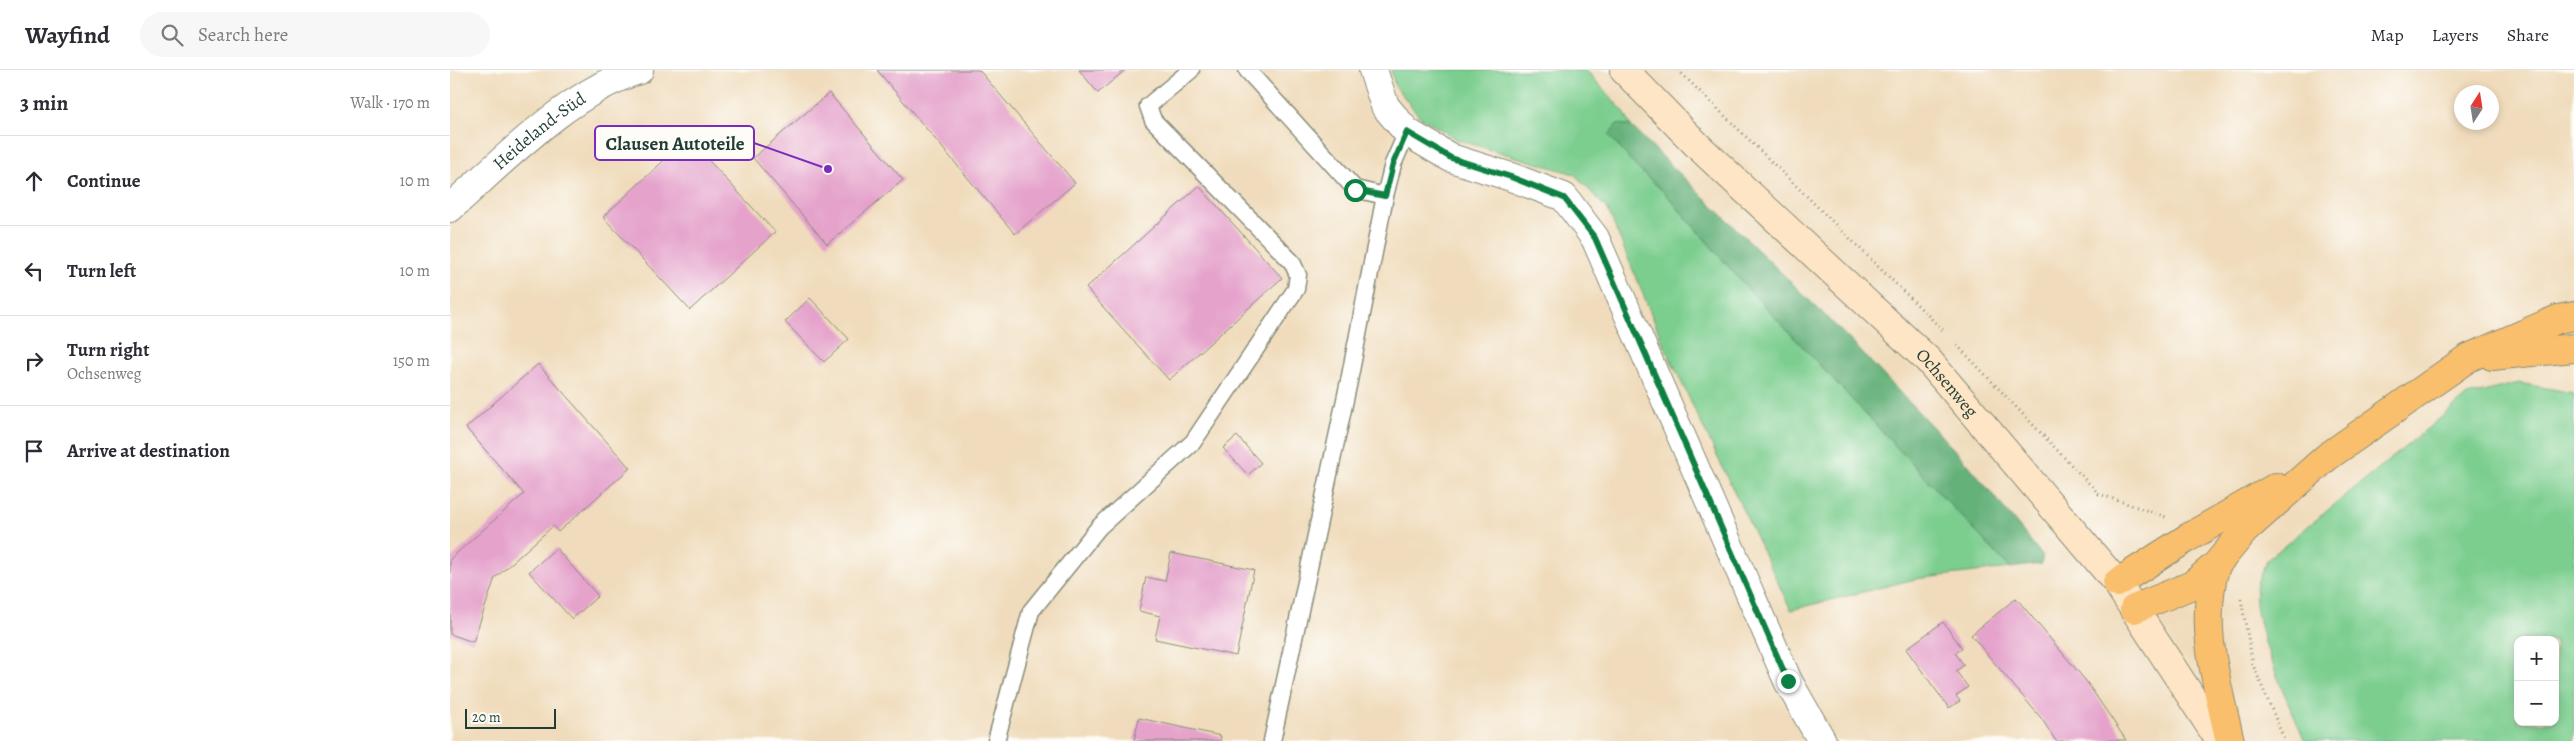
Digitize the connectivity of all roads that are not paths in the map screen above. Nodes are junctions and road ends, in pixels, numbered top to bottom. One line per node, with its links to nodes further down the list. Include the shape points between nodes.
1 (638, 70): 8 (street, Heideland-Süd, via 621,75 554,116)
2 (1191, 70): 16 (lane, via 1148,106 1153,120 1292,262 1298,275 1296,289 1193,442 1098,527 1032,611)
3 (1247, 70): 7 (lane, via 1355,190)
4 (1373, 70): 6 (street, via 1385,106)
5 (1624, 70): 14 (main road, Ochsenweg, via 1700,148 1928,360)
6 (1407, 132): 7 (lane, via 1393,164); 18 (street, via 1451,158 1564,198 1595,238 1788,681)
7 (1385, 196): 17 (lane)
8 (450, 208)
9 (2574, 316): 11 (highway, via 2558,319)
10 (2574, 348): 11 (highway)
11 (2468, 358): 12 (highway)
12 (2327, 457): 13 (highway, via 2245,530); 14 (highway)
13 (2216, 565): 15 (highway, via 2192,585); 20 (highway, via 2208,621 2213,669)
14 (2117, 583): 15 (main road, Ochsenweg)
15 (2134, 609): 19 (main road, Ochsenweg)
16 (996, 741)
17 (1272, 741)
18 (1822, 741)
19 (2220, 741)
20 (2230, 741)

